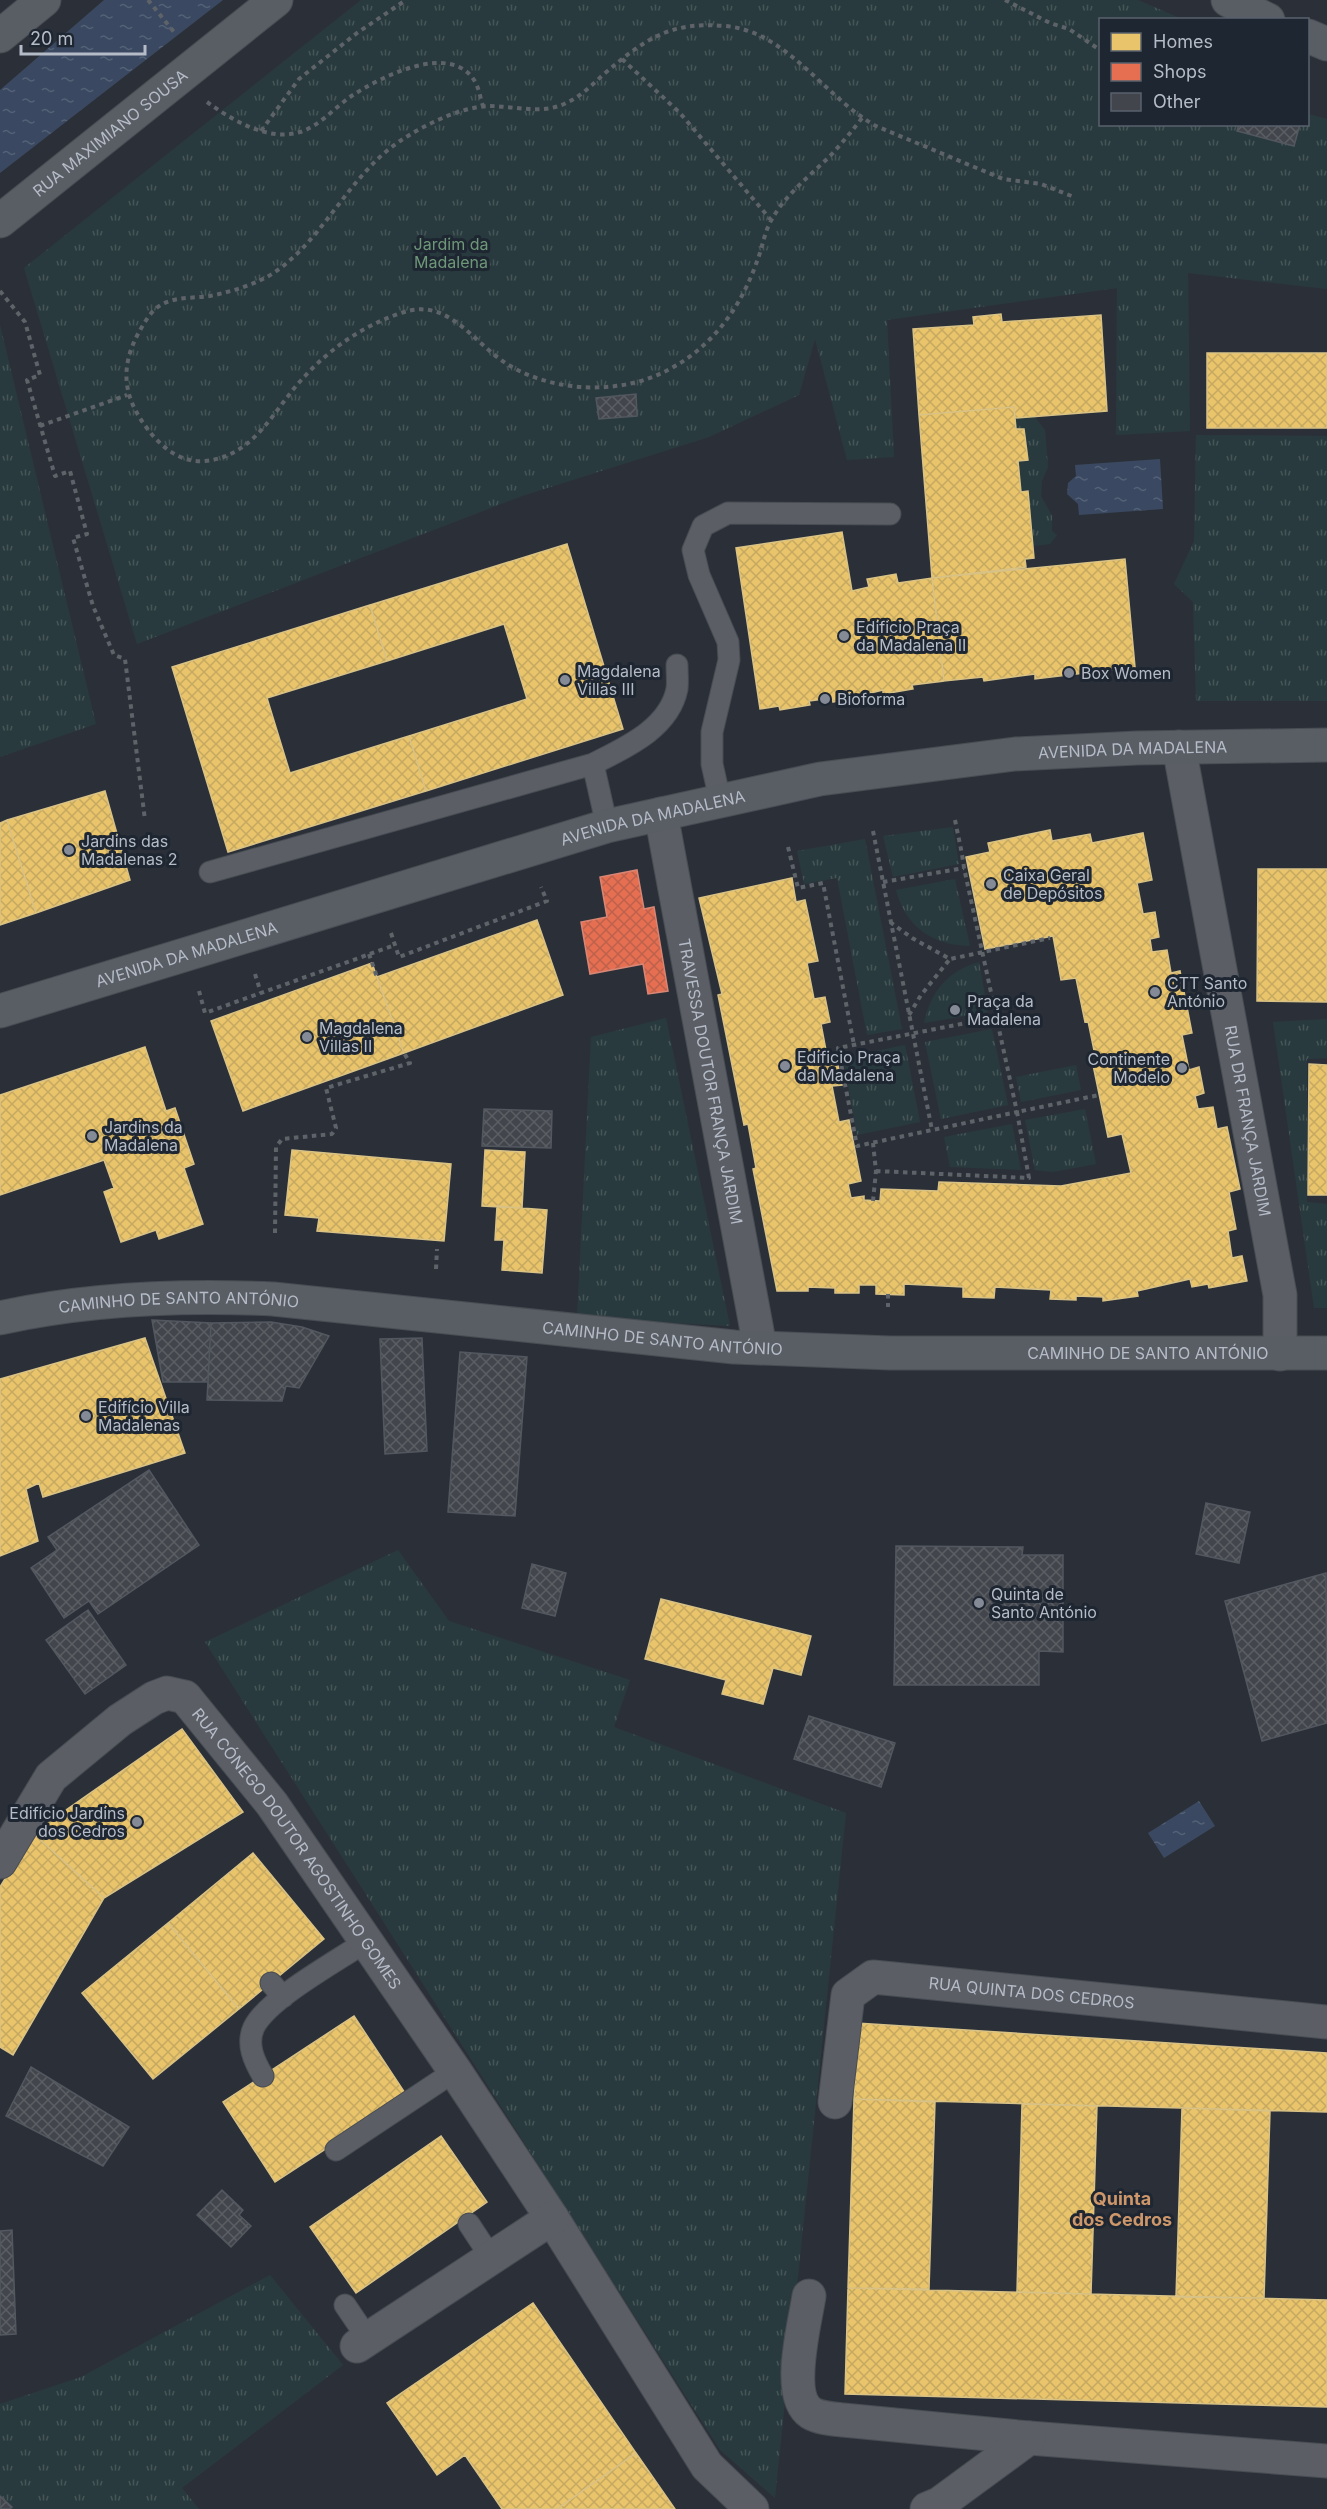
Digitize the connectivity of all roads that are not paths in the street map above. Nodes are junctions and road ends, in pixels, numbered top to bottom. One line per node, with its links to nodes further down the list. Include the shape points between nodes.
1 (44, 0): 5 (street)
2 (276, 0): 8 (street, RUA MAXIMIANO SOUSA)
3 (1227, 0): 4 (street)
4 (1264, 18)
5 (0, 36)
6 (1309, 36): 7 (street)
7 (1327, 44)
8 (0, 221)
9 (890, 514): 14 (lane, via 728,513 703,526 693,550 699,575 728,642 729,660 712,732 712,764)
10 (677, 665): 13 (lane, via 676,690 647,735)
11 (1327, 745): 12 (street, AVENIDA DA MADALENA)
12 (1179, 747): 14 (street, AVENIDA DA MADALENA, via 958,760 820,779); 22 (street, RUA DR FRANÇA JARDIM, via 1280,1295)
13 (593, 764): 16 (lane); 17 (lane)
14 (720, 800): 15 (street, AVENIDA DA MADALENA)
15 (661, 814): 16 (street, AVENIDA DA MADALENA); 20 (street, TRAVESSA DOUTOR FRANÇA JARDIM)
16 (607, 826): 18 (street, AVENIDA DA MADALENA)
17 (210, 872)
18 (0, 1011)
19 (0, 1318): 20 (street, CAMINHO DE SANTO ANTÓNIO, via 103,1301 219,1296)
20 (760, 1347): 22 (street, CAMINHO DE SANTO ANTÓNIO, via 890,1353)
21 (1327, 1353): 22 (street, CAMINHO DE SANTO ANTÓNIO)
22 (1280, 1354)
23 (0, 1862): 24 (street, RUA CÓNEGO DOUTOR AGOSTINHO GOMES, via 51,1777 120,1720 167,1693 185,1697 213,1729 272,1804)
24 (365, 1942): 26 (street, RUA CÓNEGO DOUTOR AGOSTINHO GOMES); 27 (lane, via 277,1990 254,2028 250,2045)
25 (1327, 2022): 28 (street, RUA QUINTA DOS CEDROS, via 873,1977 848,1995)
26 (455, 2071): 29 (lane); 30 (street, RUA CÓNEGO DOUTOR AGOSTINHO GOMES)
27 (263, 2076)
28 (836, 2102)
29 (336, 2150)
30 (552, 2218): 32 (street); 38 (street, RUA CÓNEGO DOUTOR AGOSTINHO GOMES, via 707,2466)
31 (469, 2224): 32 (lane)
32 (492, 2259): 35 (street)
33 (809, 2296): 36 (street, via 797,2382 799,2398 813,2415)
34 (345, 2305): 35 (lane)
35 (362, 2342)
36 (1029, 2439): 37 (street); 39 (street)
37 (1327, 2461)
38 (752, 2509)
39 (927, 2509)

